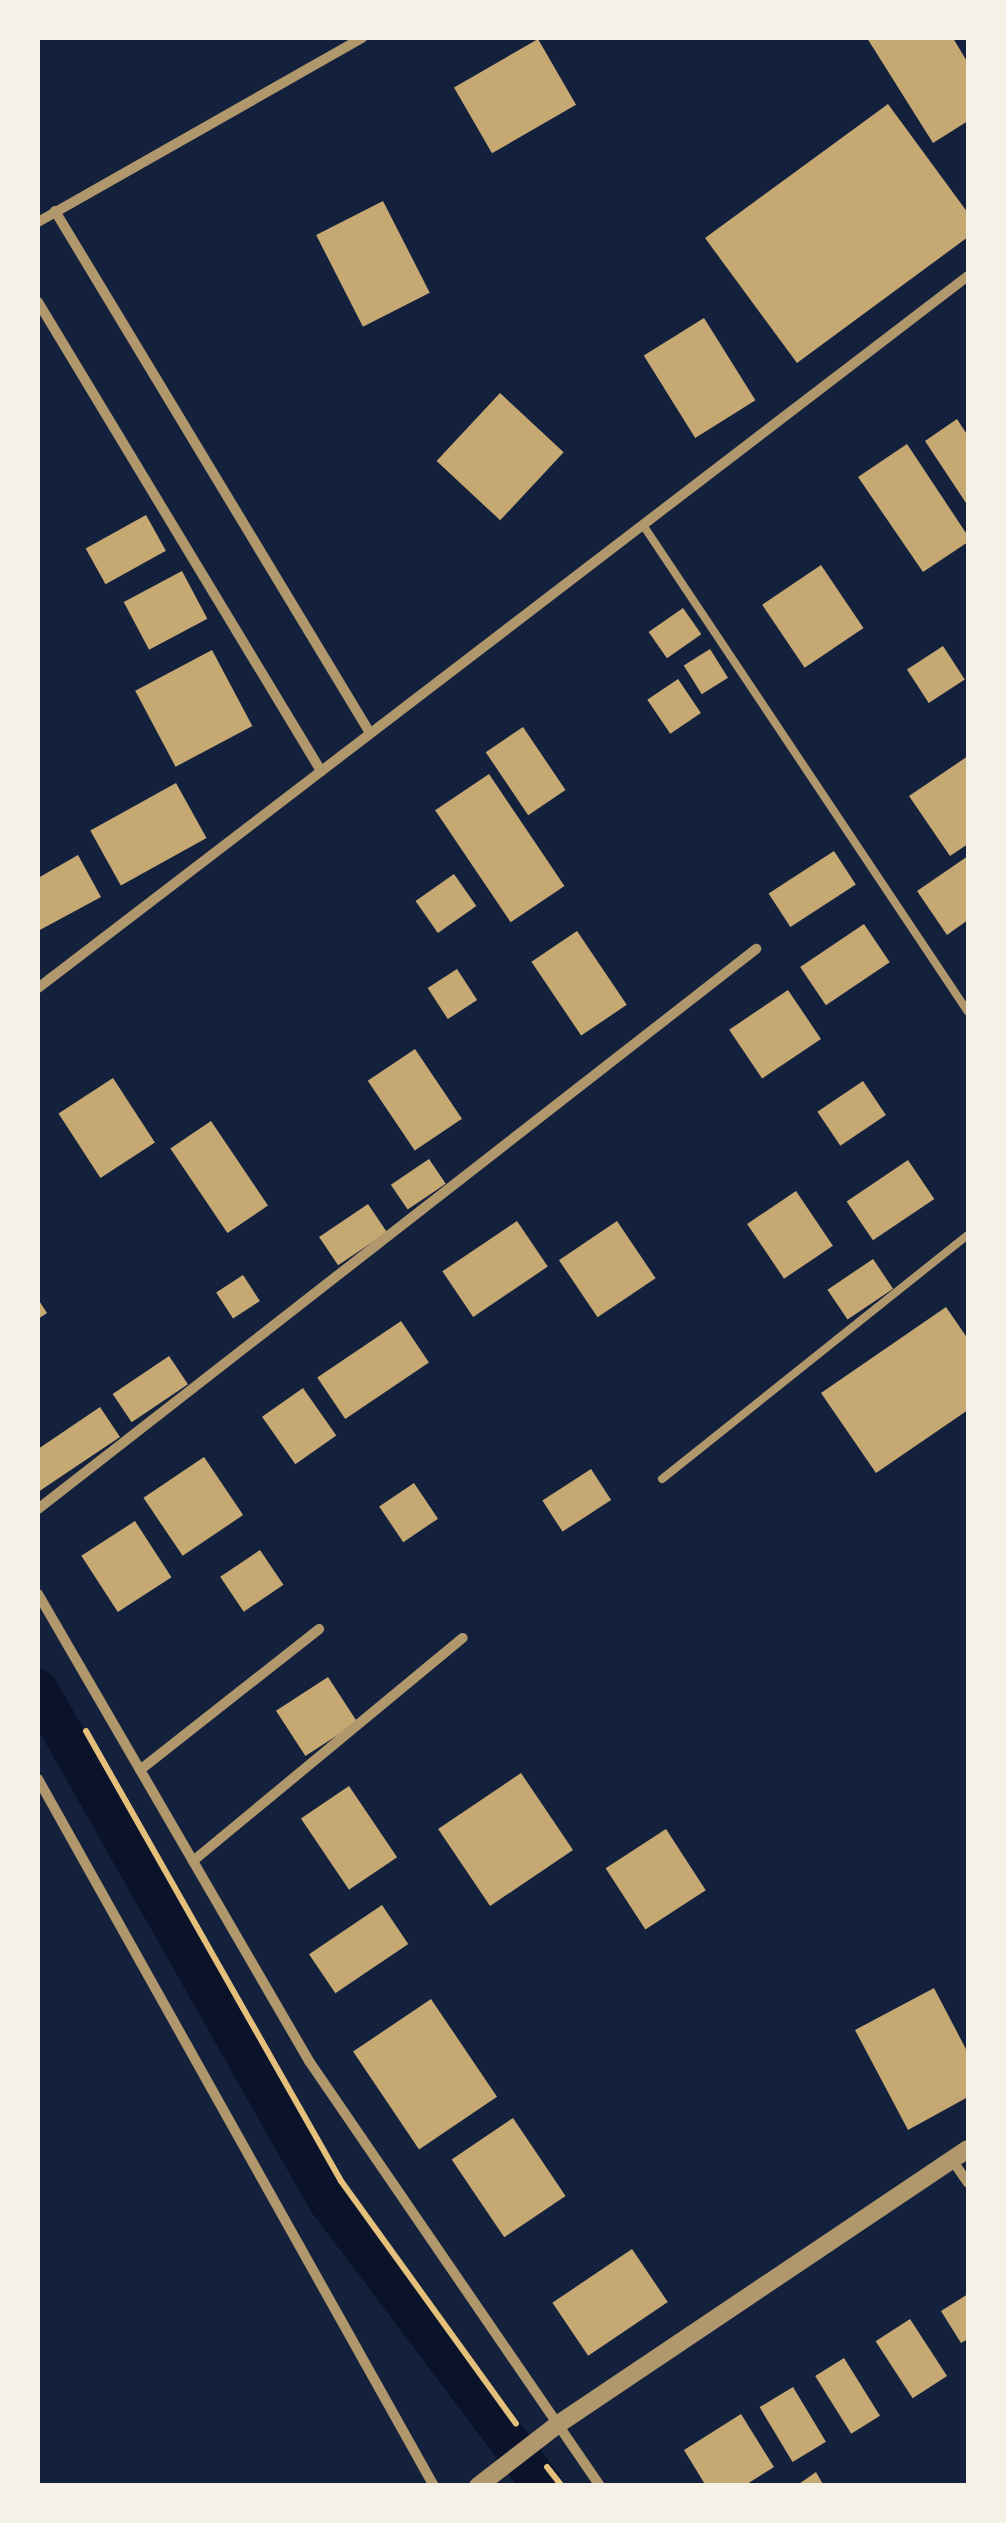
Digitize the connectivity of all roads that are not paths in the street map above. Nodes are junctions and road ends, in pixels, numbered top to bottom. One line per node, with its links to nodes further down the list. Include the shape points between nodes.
1 (362, 38): 2 (street)
2 (56, 212): 3 (street); 7 (street)
3 (38, 222)
4 (968, 276): 6 (street)
5 (38, 302): 8 (street)
6 (643, 525): 7 (street); 11 (lane)
7 (370, 734): 8 (street)
8 (321, 771): 10 (street)
9 (756, 949): 14 (street)
10 (38, 988)
11 (968, 1012)
12 (968, 1236): 13 (lane)
13 (662, 1480)
14 (38, 1509)
15 (38, 1594): 18 (street)
16 (319, 1629): 18 (street)
17 (462, 1638): 22 (street)
18 (140, 1770): 22 (street)
19 (38, 1779): 20 (street)
20 (49, 1799): 21 (street); 27 (street)
21 (38, 1808)
22 (193, 1861): 26 (street, via 310,2061)
23 (968, 2149): 24 (street)
24 (952, 2160): 25 (street); 26 (street)
25 (968, 2184)
26 (557, 2424): 28 (street); 29 (street)
27 (434, 2486)
28 (478, 2486)
29 (600, 2486)

